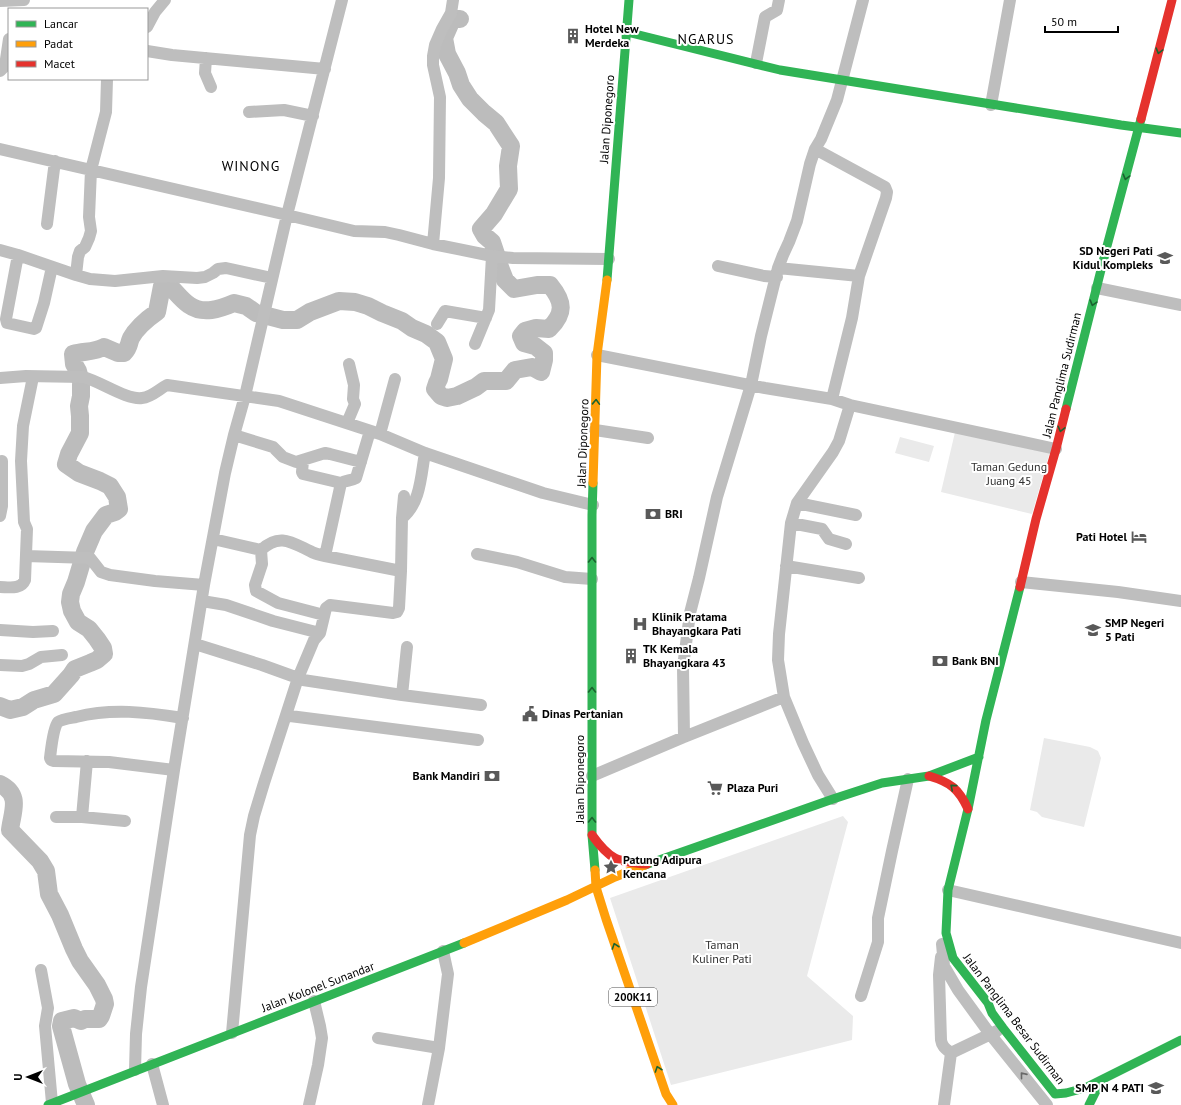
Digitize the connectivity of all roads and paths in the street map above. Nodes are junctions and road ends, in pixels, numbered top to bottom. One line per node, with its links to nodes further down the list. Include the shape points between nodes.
1 (14, 0): 2 (street); 11 (street)
2 (24, 0)
3 (165, 0): 12 (street)
4 (342, 0): 18 (street)
5 (453, 0): 34 (street, via 451,13 434,45 433,56 440,97 439,178)
6 (629, 0): 13 (main road, Jalan Diponegoro)
7 (779, 0): 17 (street, via 776,10 765,17)
8 (863, 0): 21 (street)
9 (1010, 0): 23 (street)
10 (1172, 0): 26 (main road, Jalan Panglima Sudirman, one-way to 26)
11 (0, 1)
12 (148, 25)
13 (627, 32): 17 (main road); 38 (main road, Jalan Diponegoro)
14 (8, 46): 19 (street, via 5,66)
15 (148, 51): 16 (street)
16 (206, 58): 18 (street); 22 (street, via 205,73)
17 (756, 63): 21 (main road, via 780,70)
18 (325, 69): 25 (street)
19 (0, 71)
20 (108, 80): 31 (street, via 106,112)
21 (842, 80): 23 (main road); 29 (street, via 829,122)
22 (211, 87)
23 (991, 105): 26 (main road)
24 (248, 112): 25 (street, via 284,110)
25 (313, 116): 32 (street)
26 (1139, 128): 27 (main road); 45 (main road, Jalan Panglima Sudirman, one-way to 45)
27 (1181, 133)
28 (0, 149): 30 (street)
29 (815, 149): 41 (street, via 797,221); 43 (street, via 885,187 887,192)
30 (55, 161): 31 (street); 33 (street)
31 (91, 170): 32 (street); 42 (street, via 88,217 91,231 80,251)
32 (287, 215): 34 (street, via 354,232 385,232); 44 (street)
33 (47, 224)
34 (433, 244): 37 (street)
35 (0, 250): 36 (street)
36 (18, 255): 40 (street); 40 (street, via 7,323 36,328)
37 (492, 256): 38 (street); 47 (street)
38 (608, 259): 50 (main road, Jalan Diponegoro)
39 (718, 266): 41 (street, via 764,276)
40 (52, 267): 42 (street)
41 (777, 273): 43 (street); 55 (street)
42 (76, 275): 44 (street, via 115,281 163,276 197,278 226,268)
43 (859, 276): 57 (street)
44 (272, 278): 56 (street)
45 (1097, 288): 46 (street); 64 (main road, Jalan Panglima Sudirman, one-way to 64)
46 (1181, 305)
47 (486, 318): 48 (street, via 445,311); 49 (street)
48 (437, 324)
49 (475, 344)
50 (597, 355): 55 (street); 60 (main road, Jalan Diponegoro, one-way to 50)
51 (349, 364): 59 (street, via 355,404)
52 (33, 377): 53 (street); 56 (street, via 92,379 108,388 143,398 168,385); 66 (street, via 23,426)
53 (0, 378)
54 (395, 379): 61 (street)
55 (751, 386): 57 (street); 108 (street, via 716,497 690,613 683,667)
56 (245, 396): 59 (street, via 279,401); 62 (street)
57 (832, 399): 58 (street)
58 (850, 405): 64 (street); 72 (street, via 839,441)
59 (347, 423): 61 (street)
60 (595, 430): 63 (street); 74 (main road, Jalan Diponegoro)
61 (375, 432): 65 (street); 69 (street)
62 (234, 435): 68 (street, via 272,447 289,460); 79 (street)
63 (648, 438)
64 (1056, 449): 89 (main road, Jalan Panglima Sudirman)
65 (425, 453): 74 (street, via 543,493); 77 (street, via 419,488 410,509)
66 (21, 460): 67 (street); 73 (street)
67 (1, 461): 75 (street)
68 (302, 461): 69 (street, via 325,453); 70 (street, via 303,474)
69 (361, 462): 70 (street, via 356,478)
70 (341, 483): 84 (street)
71 (404, 496): 77 (street)
72 (797, 503): 76 (street); 78 (street)
73 (23, 505): 75 (street); 83 (street, via 27,529)
74 (593, 505): 88 (main road, Jalan Diponegoro, one-way to 74)
75 (1, 511)
76 (856, 515)
77 (402, 518): 86 (street)
78 (791, 523): 80 (street, via 822,529 829,540); 85 (street)
79 (213, 539): 81 (street); 90 (street)
80 (846, 544)
81 (261, 550): 84 (street, via 270,542 290,542); 94 (street, via 262,564 255,585 256,592 278,602)
82 (477, 554): 88 (street, via 517,562 565,577)
83 (26, 556): 90 (street, via 91,558 101,572 110,575); 91 (street, via 24,584)
84 (325, 556): 86 (street)
85 (786, 566): 87 (street); 104 (street, via 778,660)
86 (401, 571): 94 (street, via 397,612 330,605 326,608)
87 (859, 578)
88 (592, 580): 113 (main road, Jalan Diponegoro, one-way to 88)
89 (1021, 582): 93 (street); 110 (main road, Jalan Panglima Sudirman)
90 (204, 585): 92 (street)
91 (0, 587)
92 (202, 601): 97 (street, via 226,605 272,621); 98 (street)
93 (1181, 601)
94 (324, 616): 97 (street)
95 (0, 630): 96 (street)
96 (52, 631)
97 (320, 633): 102 (street, via 314,640)
98 (195, 644): 102 (street); 107 (street)
99 (407, 647): 103 (street)
100 (62, 655): 101 (street, via 41,658 22,666)
101 (0, 665)
102 (301, 679): 103 (street); 133 (street, via 264,783 250,835)
103 (402, 695): 105 (street)
104 (784, 697): 108 (street); 116 (street, via 815,769)
105 (481, 705)
106 (290, 716): 109 (street)
107 (183, 718): 111 (street, via 147,712 114,711 91,713 60,721 55,727 51,760); 112 (street)
108 (684, 737): 113 (street)
109 (478, 740)
110 (979, 756): 114 (main road); 117 (main road, Jalan Panglima Besar Sudirman)
111 (87, 761): 112 (street); 119 (street)
112 (174, 770): 140 (street, via 141,988)
113 (592, 776): 121 (main road, Jalan Diponegoro, one-way to 113)
114 (929, 776): 115 (main road, Jalan Kolonel Sunandar); 117 (main road, one-way to 114, via 955,787)
115 (908, 779): 116 (main road, Jalan Kolonel Sunandar, via 882,783); 129 (street, via 878,918 878,942)
116 (833, 799): 122 (main road, Jalan Kolonel Sunandar)
117 (968, 809): 124 (main road, Jalan Panglima Besar Sudirman)
118 (56, 817): 119 (street)
119 (82, 818): 120 (street)
120 (125, 820)
121 (592, 835): 122 (main road, via 600,848 611,858 625,863); 123 (main road, Jalan Diponegoro)
122 (647, 864): 123 (main road, Jalan Kolonel Sunandar)
123 (596, 887): 127 (main road, Jalan Kolonel Sunandar); 147 (main road, 200K11, one-way to 123, via 666,1094)
124 (948, 890): 125 (street); 126 (main road, via 942,900 940,915); 131 (main road, Jalan Panglima Besar Sudirman, via 946,933 953,958 988,1003)
125 (1181, 943)
126 (942, 944): 131 (main road, via 957,974 984,1009); 134 (street, via 944,966); 138 (street, via 939,975 941,1040 943,1048)
127 (443, 951): 130 (main road, Jalan Kolonel Sunandar); 137 (street, via 448,974)
128 (41, 970): 143 (street, via 48,1008 45,1026)
129 (861, 996)
130 (314, 1001): 133 (main road, Jalan Kolonel Sunandar); 145 (street, via 322,1038)
131 (992, 1013): 132 (main road, Jalan Panglima Besar Sudirman)
132 (1003, 1028): 134 (street); 142 (main road, Jalan Panglima Besar Sudirman)
133 (232, 1033): 139 (main road, Jalan Kolonel Sunandar)
134 (990, 1034): 138 (street); 149 (street, one-way to 134)
135 (378, 1038): 137 (street)
136 (1181, 1040): 141 (main road)
137 (439, 1048): 146 (street)
138 (952, 1053): 148 (street)
139 (152, 1064): 140 (main road, Jalan Kolonel Sunandar); 144 (street)
140 (135, 1070): 143 (main road, Jalan Kolonel Sunandar)
141 (1104, 1079): 142 (main road, via 1080,1091); 151 (main road)
142 (1055, 1094): 150 (main road, Jalan Panglima Besar Sudirman)
143 (50, 1104)
144 (163, 1105)
145 (310, 1105)
146 (428, 1105)
147 (673, 1105)
148 (944, 1105)
149 (1047, 1105)
150 (1065, 1105)
151 (1090, 1105)

